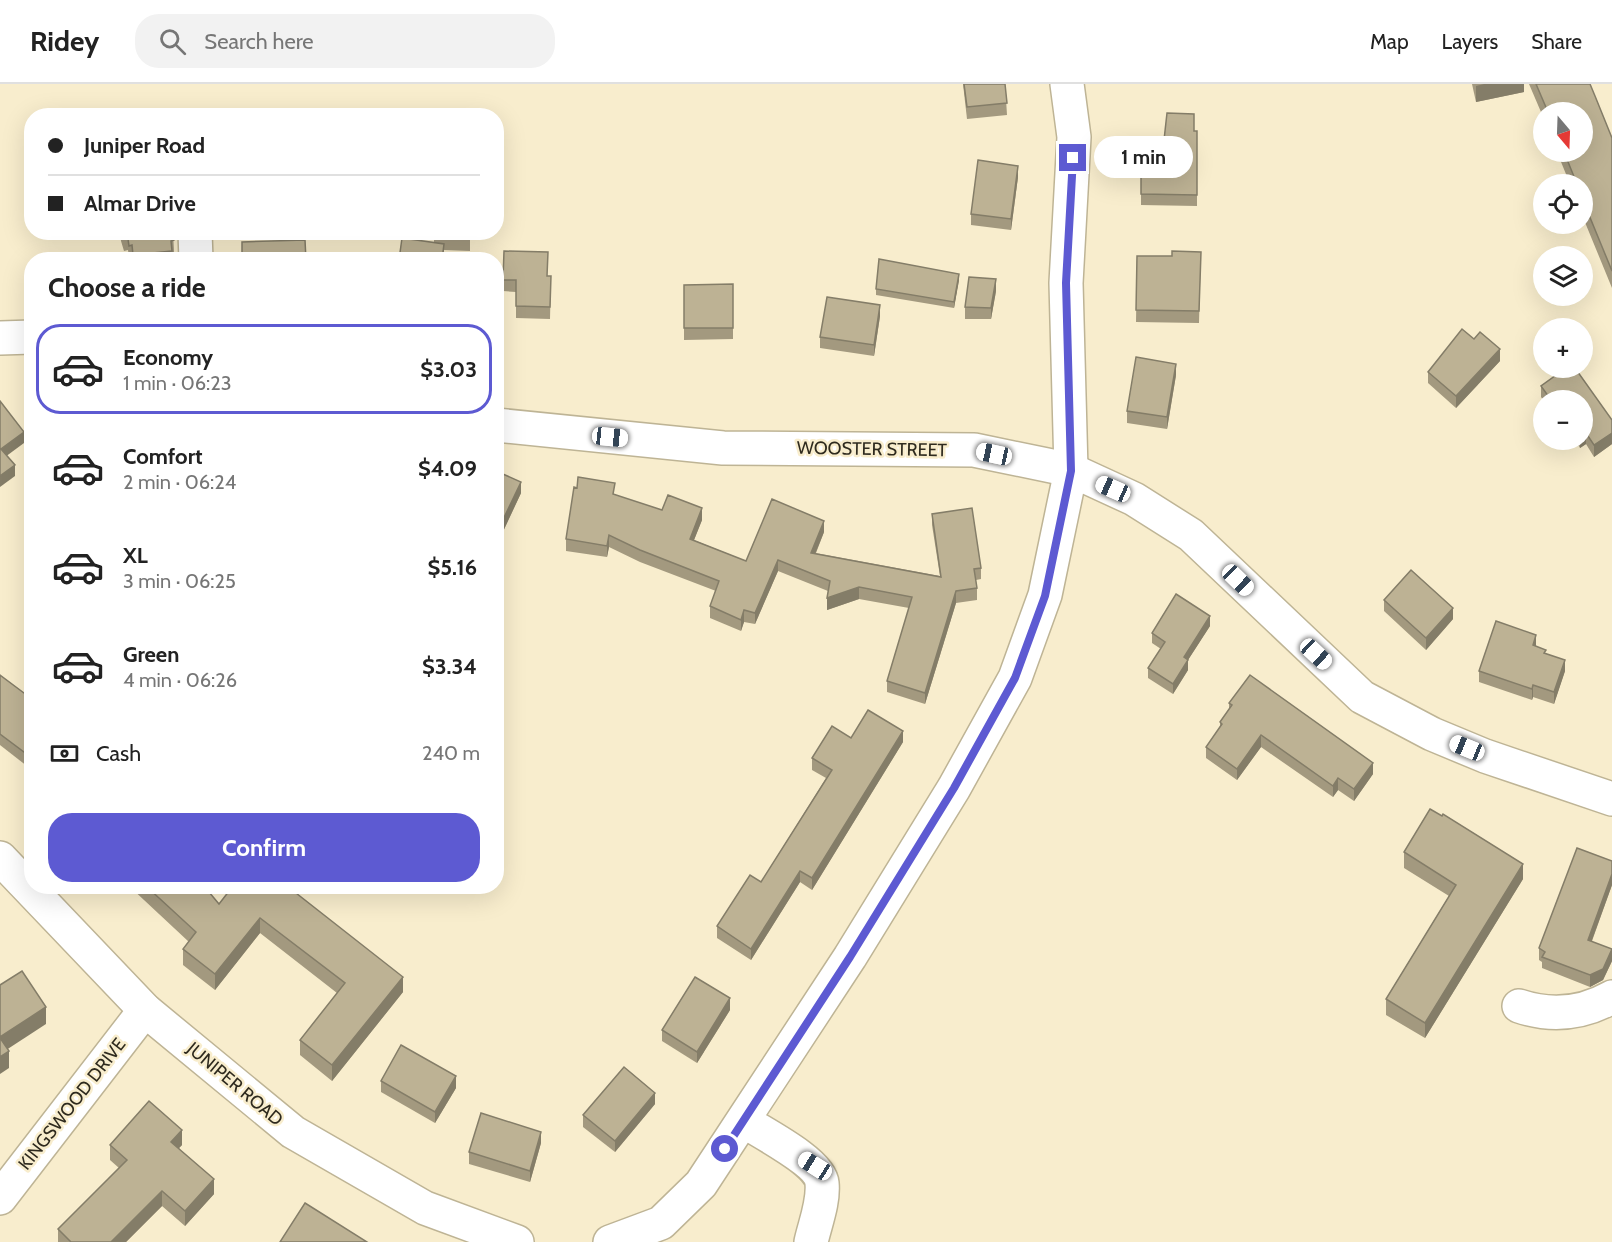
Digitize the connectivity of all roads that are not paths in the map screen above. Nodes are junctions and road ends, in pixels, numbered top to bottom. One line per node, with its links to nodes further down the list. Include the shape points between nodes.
1 (1066, 84): 5 (street, via 1074,137 1066,283)
2 (24, 337): 3 (street)
3 (0, 338)
4 (504, 426): 5 (street, WOOSTER STREET, via 723,448 974,450)
5 (1071, 471): 6 (street, WOOSTER STREET, via 1134,499 1191,536 1362,697 1432,734 1485,756); 13 (street, via 1045,596 1015,678 954,788)
6 (1612, 799)
7 (0, 858): 8 (street, JUNIPER ROAD)
8 (24, 883)
9 (34, 894): 12 (street, JUNIPER ROAD)
10 (1612, 997): 11 (street, via 1596,1006 1563,1014)
11 (1519, 1006)
12 (145, 1010): 14 (street, KINGSWOOD DRIVE); 15 (street, JUNIPER ROAD, via 293,1132 425,1208)
13 (744, 1122): 16 (street, via 701,1184 661,1223); 17 (street, via 815,1166 822,1181 822,1197)
14 (0, 1198)
15 (517, 1242)
16 (610, 1242)
17 (811, 1242)

